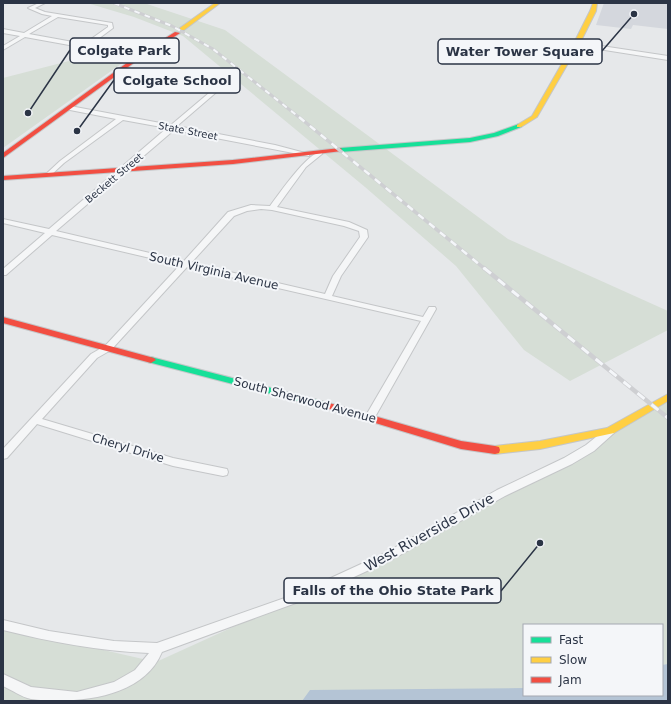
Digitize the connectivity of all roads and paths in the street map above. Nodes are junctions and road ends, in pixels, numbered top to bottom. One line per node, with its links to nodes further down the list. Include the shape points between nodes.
1 (44, 3): 4 (street, via 31,8)
2 (218, 3): 10 (street)
3 (595, 3): 7 (street)
4 (57, 15): 6 (street); 8 (street, via 110,24 111,27)
5 (3, 31): 6 (street)
6 (24, 35): 8 (street); 9 (street)
7 (575, 44): 11 (street); 16 (street, via 534,117 513,129 470,140)
8 (86, 45): 10 (street)
9 (3, 48)
10 (141, 56): 13 (street)
11 (668, 58)
12 (224, 83): 15 (street, Beckett Street)
13 (70, 108): 14 (street, State Street); 18 (street)
14 (121, 118): 15 (street, State Street); 20 (street, via 62,162)
15 (173, 128): 17 (street, State Street); 19 (street, Beckett Street)
16 (320, 153): 17 (street); 22 (street, via 304,166)
17 (307, 155): 19 (street)
18 (3, 156)
19 (124, 170): 20 (street); 24 (street, Beckett Street)
20 (48, 176): 21 (street)
21 (3, 178)
22 (272, 208): 25 (street, via 255,206 231,214); 27 (street, via 356,226 363,230 364,237 337,276)
23 (3, 221): 24 (street, South Virginia Avenue)
24 (49, 233): 25 (street, South Virginia Avenue); 26 (street, Beckett Street)
25 (185, 265): 27 (street, South Virginia Avenue); 31 (street)
26 (3, 273)
27 (328, 296): 30 (street, South Virginia Avenue)
28 (432, 309): 30 (street)
29 (3, 320): 31 (street, South Sherwood Avenue)
30 (426, 320): 33 (street)
31 (108, 348): 33 (street, South Sherwood Avenue); 34 (street, via 94,356)
32 (668, 397): 35 (street, South Sherwood Avenue)
33 (370, 417): 35 (street, South Sherwood Avenue, via 461,445 486,450 540,445)
34 (34, 420): 36 (street); 37 (street, Cheryl Drive, via 173,462)
35 (610, 431): 39 (street, West Riverside Drive, via 574,458 501,492 389,556 300,597)
36 (3, 455)
37 (223, 472)
38 (3, 625): 39 (street, via 49,636 114,646)
39 (157, 648): 40 (street, via 153,658 139,674 117,687 77,698 30,693)
40 (3, 680)

